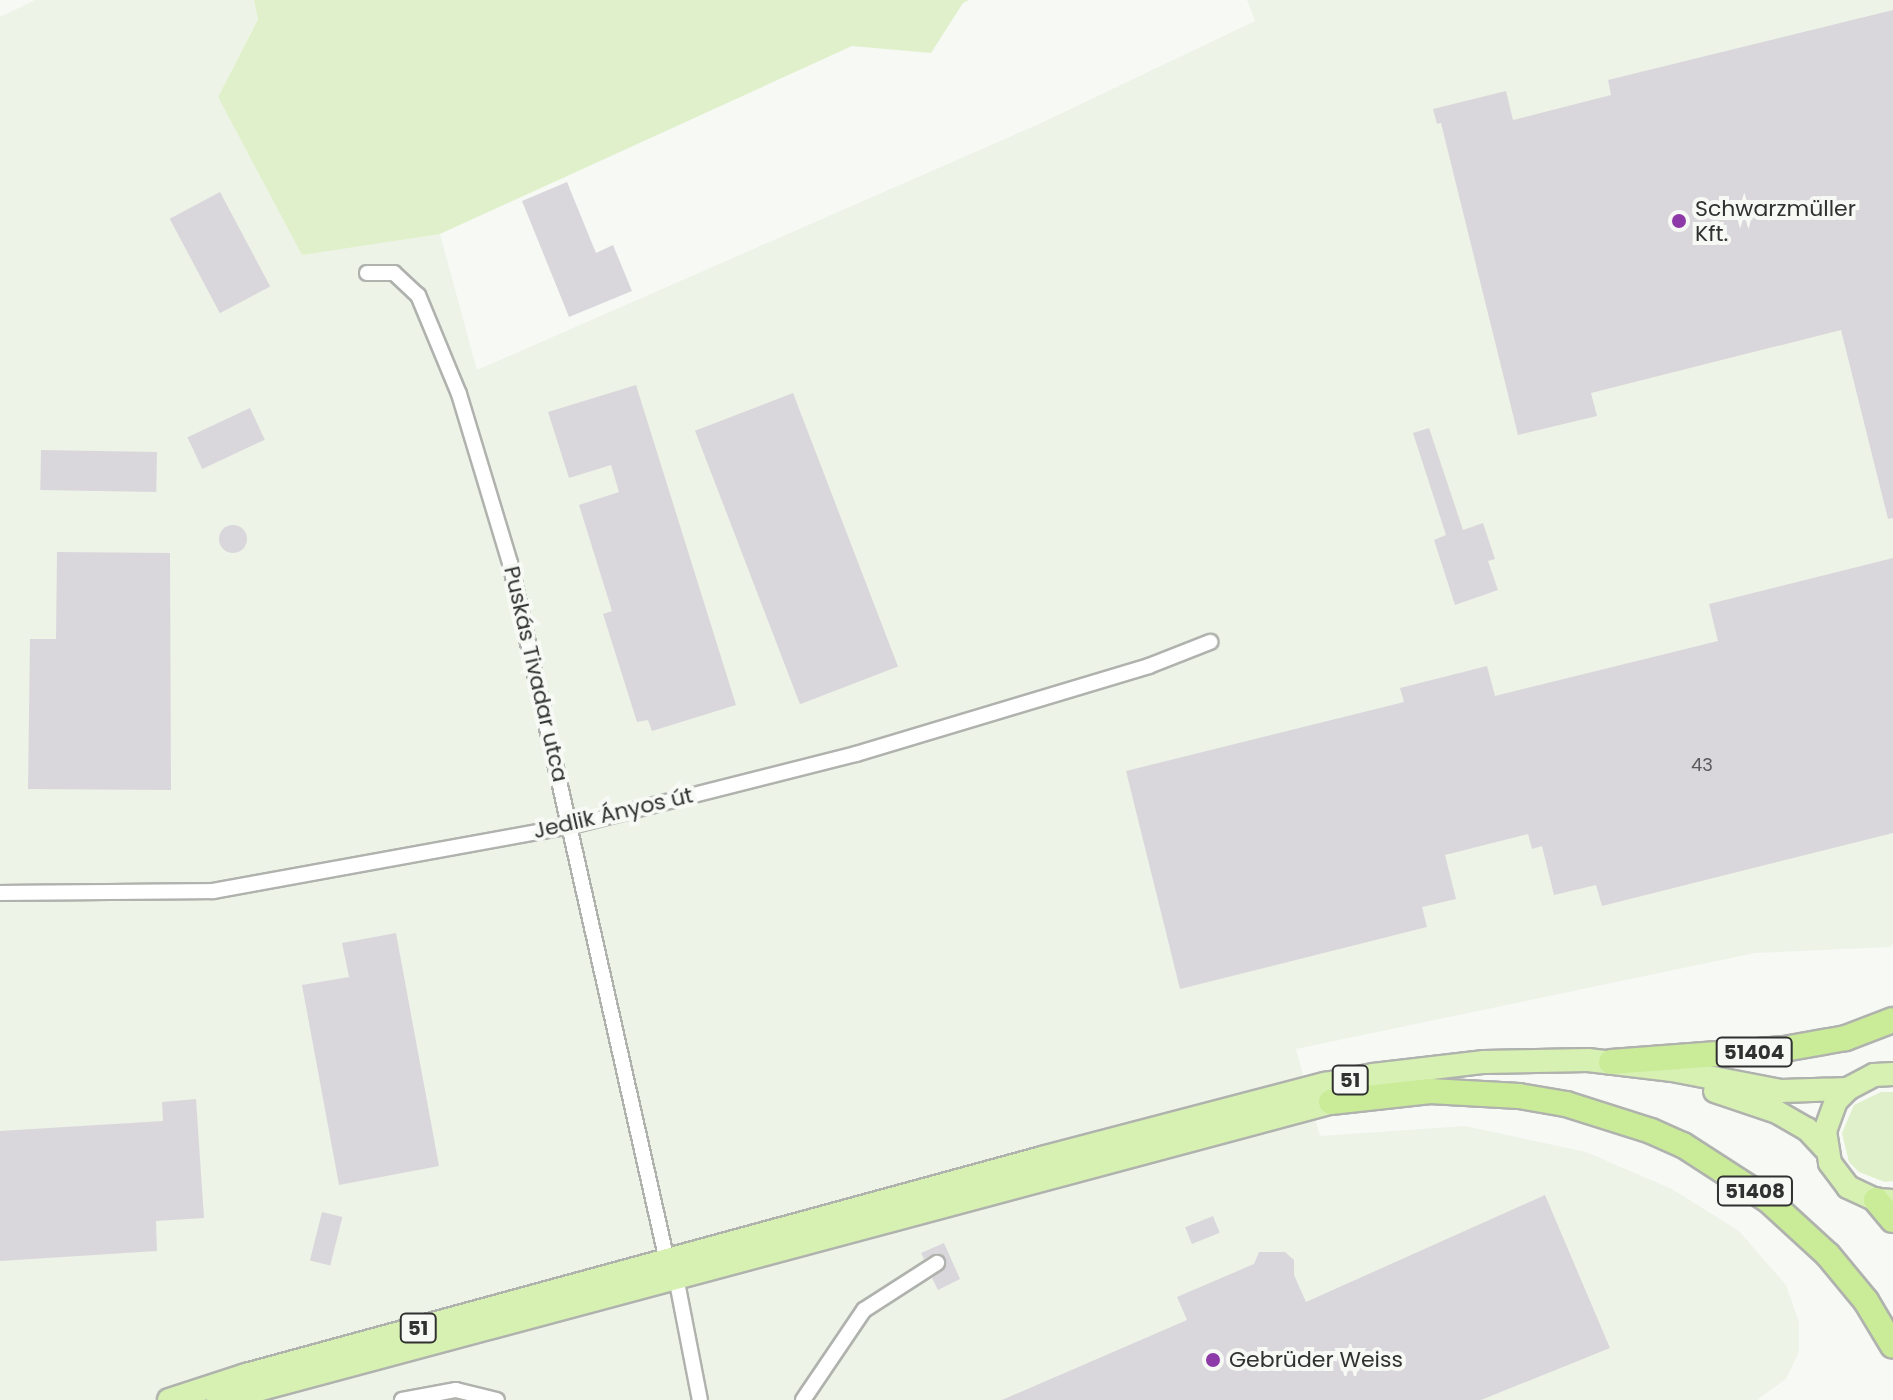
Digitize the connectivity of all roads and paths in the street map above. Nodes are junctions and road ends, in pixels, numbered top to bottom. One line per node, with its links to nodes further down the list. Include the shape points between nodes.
1 (367, 273): 3 (street, Puskás Tivadar utca, via 394,273 418,295 459,394 510,563)
2 (1210, 642): 3 (street, Jedlik Ányos út, via 1149,666 856,754)
3 (571, 826): 4 (street, Jedlik Ányos út, via 213,891); 14 (street, Puskás Tivadar utca)
4 (0, 893)
5 (1893, 1020): 6 (highway, 51404, via 1846,1038 1784,1049)
6 (1611, 1062): 8 (main road, 51, via 1781,1091); 14 (main road, 51, via 1484,1062 1325,1084 1042,1158)
7 (1893, 1074): 8 (main road, 51, via 1874,1075)
8 (1848, 1089): 10 (main road, via 1829,1115)
9 (1331, 1102): 10 (main road, 51, via 1420,1081 1538,1073 1606,1075 1732,1094 1807,1129); 14 (main road, 51); 15 (highway, 51408, via 1430,1091 1519,1096 1566,1104 1651,1131 1768,1200 1828,1255 1866,1301)
10 (1825, 1148): 11 (main road, 51, via 1848,1187)
11 (1884, 1200): 12 (highway)
12 (1893, 1220)
13 (937, 1263): 21 (street, via 864,1310)
14 (671, 1269): 16 (main road, 51, via 261,1370); 17 (main road, 51, via 257,1390); 20 (street, Puskás Tivadar utca)
15 (1893, 1346)
16 (169, 1400)
17 (182, 1400)
18 (402, 1400): 19 (street, via 456,1390)
19 (497, 1400)
20 (700, 1400)
21 (803, 1400)

